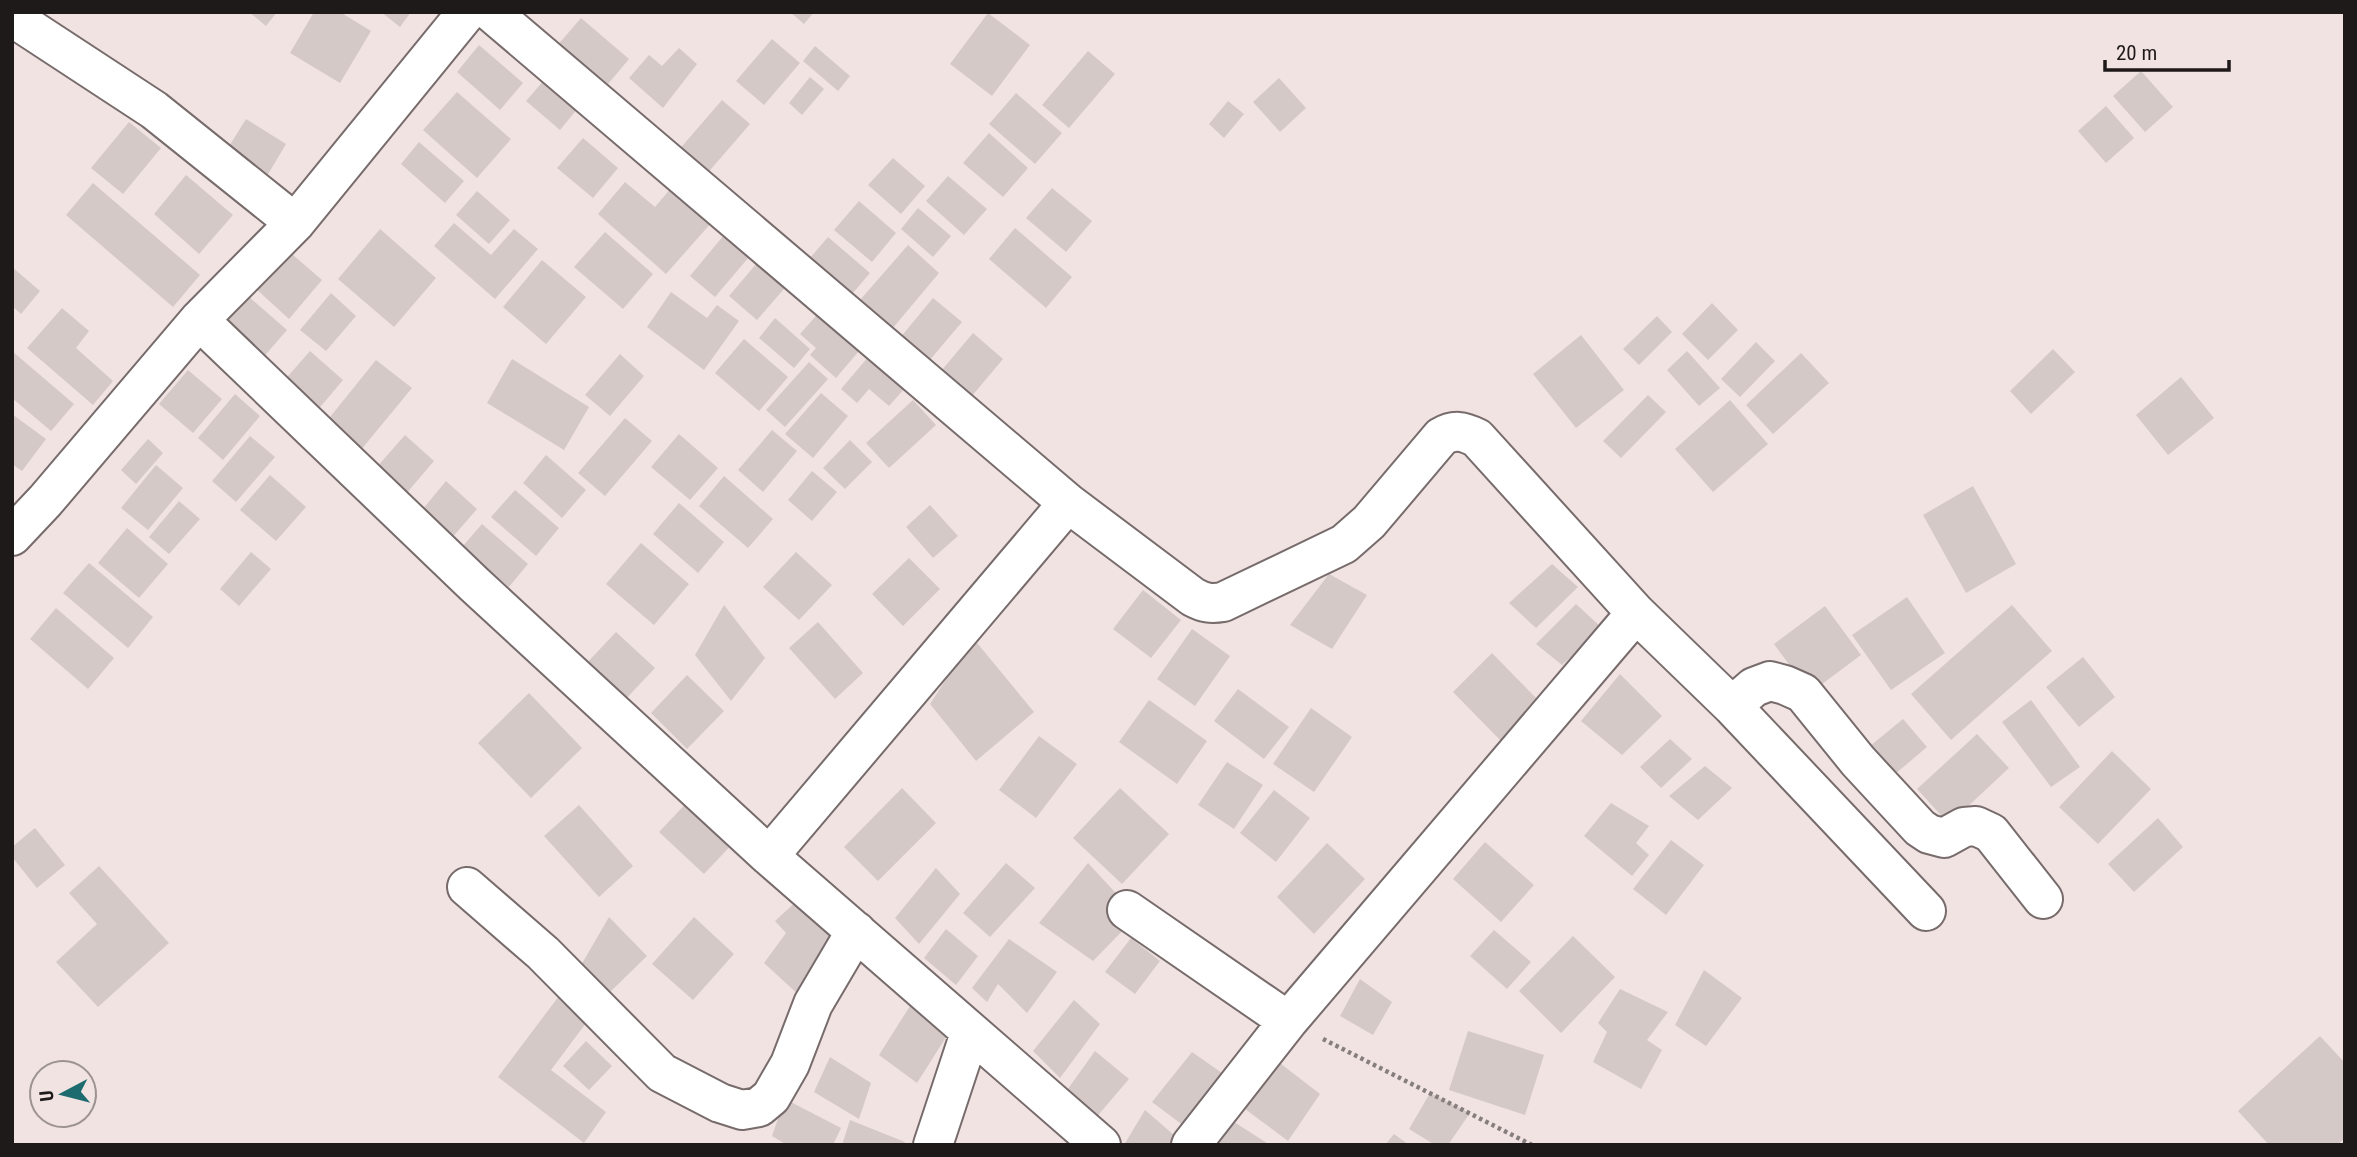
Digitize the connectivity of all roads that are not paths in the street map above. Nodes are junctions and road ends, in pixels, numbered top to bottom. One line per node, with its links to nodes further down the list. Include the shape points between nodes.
1 (467, 12): 4 (street)
2 (491, 12): 6 (street)
3 (12, 17): 4 (street, via 154,110)
4 (295, 223): 5 (street)
5 (199, 320): 7 (street); 10 (street, via 474,584)
6 (1069, 503): 8 (street, via 1193,597 1214,604 1345,544 1441,437 1459,431 1477,438); 10 (street)
7 (12, 536)
8 (1636, 613): 9 (street); 16 (street)
9 (1732, 706): 12 (street, via 1754,687 1770,681 1803,693 1920,828 1944,838 1964,827 1976,826 1991,833); 14 (street)
10 (769, 856): 15 (street)
11 (467, 887): 15 (street, via 543,953 662,1073 742,1110 759,1107 771,1097 790,1064 813,1003)
12 (2043, 899)
13 (1128, 911): 16 (street)
14 (1926, 911)
15 (856, 931): 17 (street)
16 (1288, 1021): 20 (street)
17 (970, 1033): 18 (street); 19 (street)
18 (933, 1145)
19 (1101, 1145)
20 (1191, 1145)

